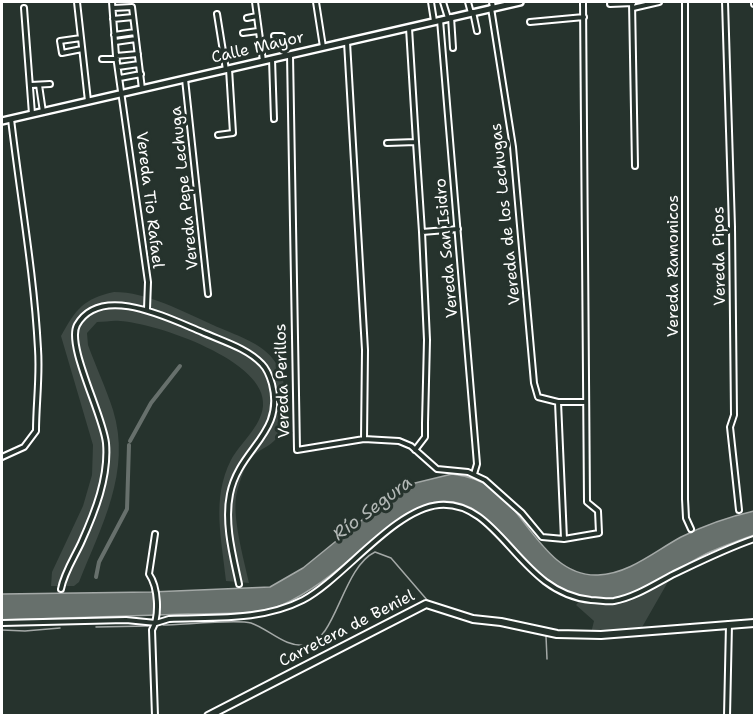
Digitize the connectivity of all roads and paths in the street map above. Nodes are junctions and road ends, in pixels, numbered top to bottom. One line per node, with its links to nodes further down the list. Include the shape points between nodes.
1 (77, 2): 35 (street)
2 (112, 2): 17 (street, Vereda Tio Rafael)
3 (255, 2): 20 (street)
4 (316, 2): 39 (street)
5 (431, 2): 26 (street, Vereda San Isidro)
6 (443, 2): 24 (street)
7 (468, 2): 18 (street)
8 (520, 2): 15 (main road, Calle Mayor)
9 (583, 2): 22 (street)
10 (659, 2): 14 (street)
11 (685, 2): 80 (street, Vereda Ramonicos, via 685,499)
12 (725, 2): 79 (street, Vereda Pipos, via 733,284 734,415 730,427)
13 (610, 4): 14 (street)
14 (633, 4): 68 (street)
15 (492, 6): 18 (main road, Calle Mayor); 73 (street, Vereda de los Lechugas, via 513,147 534,383 538,397)
16 (24, 8): 55 (street)
17 (113, 8): 21 (street, via 132,7); 25 (street, Vereda Tio Rafael)
18 (472, 12): 24 (main road, Calle Mayor); 31 (street)
19 (217, 14): 50 (street)
20 (257, 16): 23 (street); 29 (street)
21 (133, 17): 25 (street); 30 (street)
22 (584, 17): 27 (street); 74 (street)
23 (247, 18)
24 (449, 18): 26 (main road, Calle Mayor); 40 (street)
25 (113, 19): 33 (street, Vereda Tio Rafael)
26 (437, 21): 28 (main road, Calle Mayor); 69 (street, Vereda San Isidro)
27 (531, 22)
28 (409, 27): 38 (main road, Calle Mayor); 67 (street)
29 (258, 31): 32 (street); 47 (street)
30 (135, 32): 33 (street); 36 (street)
31 (477, 32)
32 (243, 33)
33 (114, 35): 37 (street, Vereda Tio Rafael)
34 (274, 36): 43 (street, via 282,36)
35 (81, 38): 41 (street); 41 (street, via 60,41 62,52)
36 (136, 39): 37 (street); 42 (street)
37 (115, 42): 44 (street, Vereda Tio Rafael)
38 (346, 42): 39 (main road, Calle Mayor); 75 (street, via 365,350)
39 (323, 47): 43 (main road, Calle Mayor)
40 (453, 48)
41 (82, 49): 59 (street)
42 (138, 54): 44 (street); 48 (street)
43 (287, 55): 46 (main road, Calle Mayor); 75 (street, Vereda Perillos, via 297,450)
44 (117, 57): 45 (street); 49 (street, Vereda Tio Rafael)
45 (102, 59)
46 (272, 59): 47 (main road, Calle Mayor); 63 (street)
47 (262, 61): 50 (main road, Calle Mayor)
48 (139, 64): 49 (street); 51 (street)
49 (118, 67): 52 (street, Vereda Tio Rafael)
50 (227, 69): 53 (main road, Calle Mayor); 65 (street, via 233,133)
51 (141, 74): 52 (street); 57 (street)
52 (120, 78): 58 (street, Vereda Tio Rafael)
53 (185, 79): 57 (main road, Calle Mayor); 71 (street, Vereda Pepe Lechuga)
54 (50, 84): 56 (street)
55 (31, 85): 56 (street); 61 (street)
56 (39, 85): 60 (street)
57 (142, 89): 58 (main road, Calle Mayor)
58 (123, 93): 59 (main road, Calle Mayor); 72 (street, Vereda Tio Rafael, via 148,282)
59 (88, 102): 60 (main road, Calle Mayor)
60 (43, 112): 61 (main road, Calle Mayor)
61 (32, 115): 62 (main road, Calle Mayor)
62 (11, 119): 64 (main road, Calle Mayor); 77 (street, via 38,349 39,401 36,431 24,447)
63 (274, 119)
64 (2, 122)
65 (218, 135)
66 (387, 142): 67 (street)
67 (416, 142): 70 (street)
68 (635, 166)
69 (458, 229): 70 (street); 78 (street, Vereda San Isidro, via 477,464)
70 (422, 232): 76 (street, via 427,340 425,437)
71 (208, 294)
72 (147, 309): 84 (street, via 241,349 261,363 271,382 275,412 268,429 240,465 230,494 231,546); 85 (street, via 102,307 76,327 74,341 101,415 105,472 99,499)
73 (558, 402): 74 (street); 82 (street)
74 (585, 402): 82 (street, via 587,502 598,511 599,533)
75 (364, 439): 76 (street, Vereda Perillos, via 399,441)
76 (415, 450): 78 (street, Vereda Perillos, via 437,469)
77 (2, 457)
78 (474, 474): 82 (street, Vereda Perillos, via 500,491 542,537)
79 (739, 510)
80 (691, 529)
81 (154, 534): 86 (street, via 149,574 155,583)
82 (564, 539)
83 (754, 539): 86 (street, via 722,550 631,596 612,601 584,599 560,592 537,578 480,518 458,506 439,506 425,508 405,520 305,599 284,609 255,616)
84 (239, 584)
85 (61, 589)
86 (156, 622): 87 (street); 90 (street, via 152,630)
87 (2, 623)
88 (754, 623): 89 (main road, Carretera de Beniel)
89 (729, 624): 91 (main road, Carretera de Beniel, via 601,635 556,634 473,619 426,604); 92 (street)
90 (155, 716)
91 (208, 716)
92 (728, 716)

